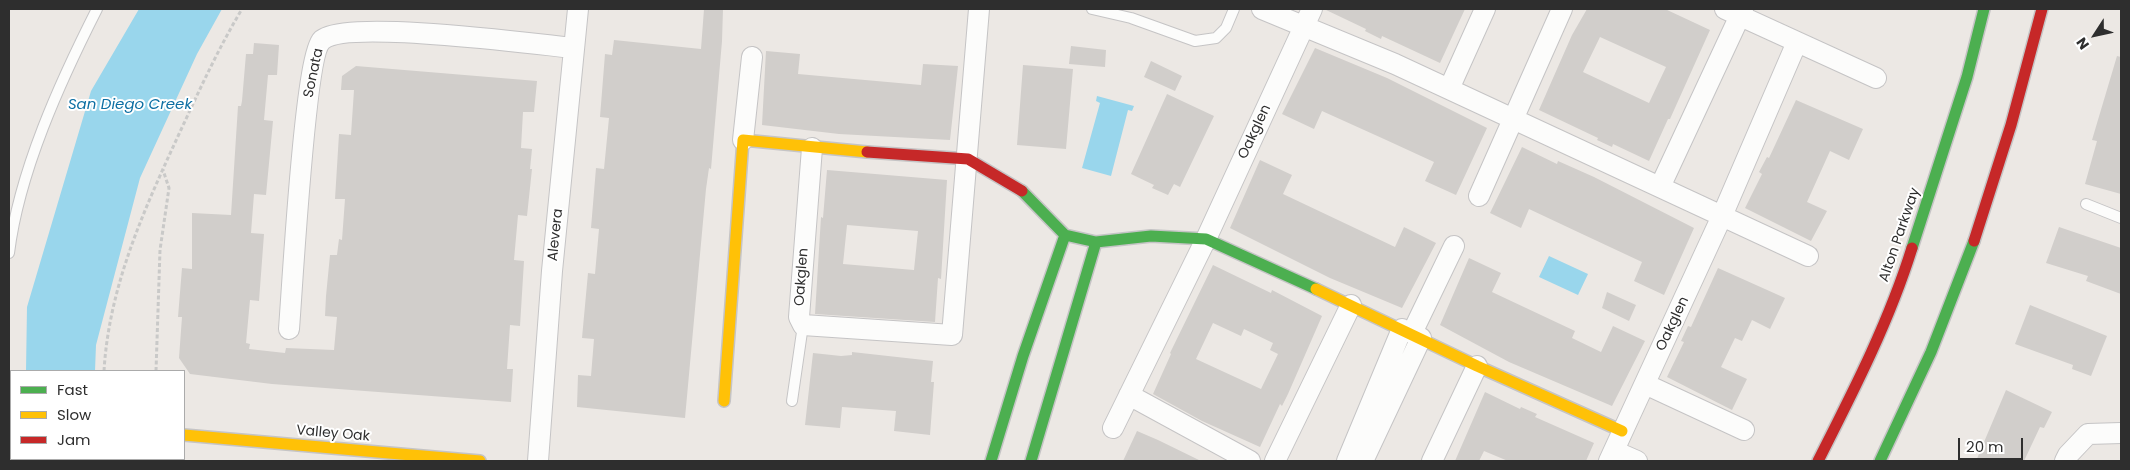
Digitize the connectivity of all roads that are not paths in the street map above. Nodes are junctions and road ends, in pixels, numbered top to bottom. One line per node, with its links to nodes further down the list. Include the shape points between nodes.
1 (97, 9): 31 (lane, via 51,108 11,234)
2 (578, 9): 14 (street, Alevera)
3 (979, 9): 21 (street, Oakglen)
4 (1092, 9): 5 (lane, via 1131,18 1195,41 1216,38 1226,28)
5 (1234, 9)
6 (1262, 9): 12 (street)
7 (1486, 9): 17 (street)
8 (1562, 9): 18 (street)
9 (1984, 9): 59 (street, Alton Parkway, via 1967,77 1909,258 1872,350)
10 (2042, 9): 60 (street, via 2013,120 1967,261 1934,344)
11 (1736, 11): 13 (street); 22 (street)
12 (1308, 17): 17 (street); 28 (street, Oakglen)
13 (1797, 42): 16 (street); 25 (street, Oakglen)
14 (574, 48): 35 (street, Sonata, via 377,31 337,34 322,40 317,49 308,103); 50 (street, Alevera, via 552,271)
15 (752, 58): 19 (street)
16 (1876, 78)
17 (1449, 89): 18 (street)
18 (1512, 118): 22 (street); 23 (street)
19 (743, 140): 20 (street); 41 (street)
20 (812, 148): 21 (street); 34 (street, Oakglen, via 800,317)
21 (968, 159): 27 (street, via 1022,190); 34 (street, Oakglen, via 952,335)
22 (1660, 187): 25 (street)
23 (1479, 196)
24 (2086, 204): 26 (lane)
25 (1722, 216): 32 (street); 38 (street, Oakglen)
26 (2121, 218)
27 (1065, 235): 29 (street); 51 (street)
28 (1206, 239): 29 (street, via 1151,236); 33 (street); 39 (street, Oakglen)
29 (1096, 242): 52 (street, via 1053,368)
30 (1454, 246): 36 (street)
31 (9, 253)
32 (1808, 256)
33 (1351, 305): 36 (street); 54 (street)
34 (803, 324): 40 (lane)
35 (289, 329)
36 (1412, 333): 37 (street); 55 (street); 56 (street)
37 (1476, 366): 43 (street); 57 (street)
38 (1645, 384): 43 (street, Oakglen); 44 (street)
39 (1129, 395): 42 (street, Oakglen); 53 (street)
40 (792, 401)
41 (724, 402)
42 (1113, 428)
43 (1622, 430): 47 (street, Oakglen)
44 (1744, 430)
45 (2121, 433): 61 (street, via 2088,434)
46 (185, 435): 48 (street, Valley Oak)
47 (1611, 456): 58 (street)
48 (407, 458): 49 (street, Valley Oak)
49 (480, 461)
50 (538, 461)
51 (991, 461)
52 (1031, 461)
53 (1250, 461)
54 (1275, 461)
55 (1347, 461)
56 (1364, 461)
57 (1432, 461)
58 (1637, 461)
59 (1818, 461)
60 (1880, 461)
61 (2065, 461)

